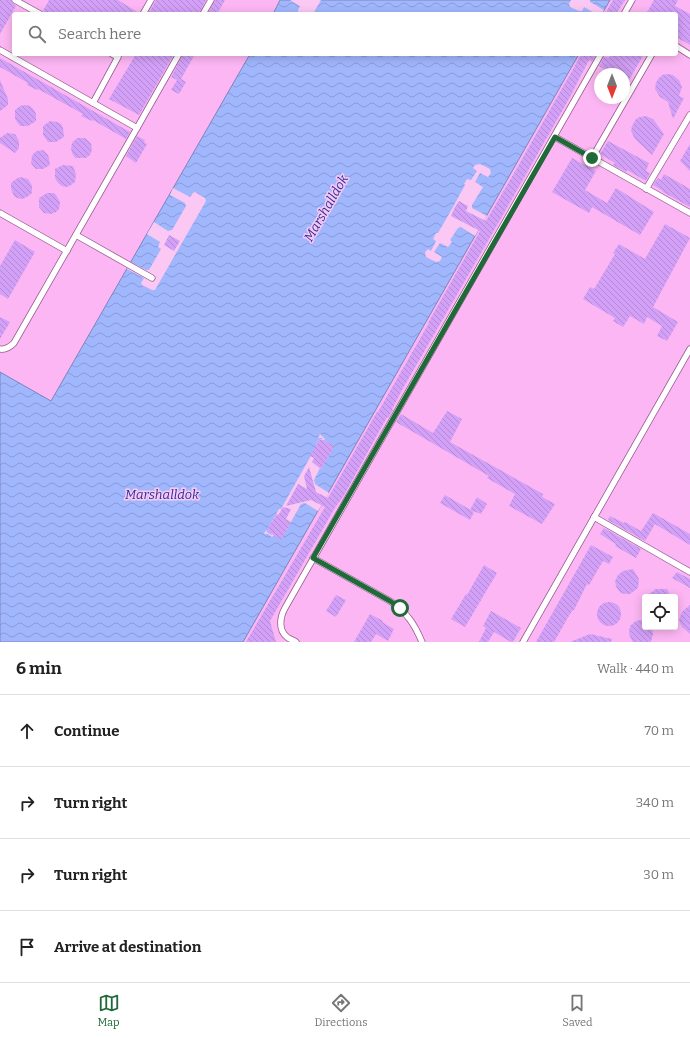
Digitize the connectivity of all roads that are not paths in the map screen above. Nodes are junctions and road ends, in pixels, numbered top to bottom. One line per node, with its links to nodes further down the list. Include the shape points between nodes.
1 (15, 0): 5 (lane)
2 (211, 0): 7 (lane)
3 (632, 0): 8 (lane)
4 (148, 1): 6 (lane)
5 (36, 12)
6 (144, 12)
7 (203, 12)
8 (625, 12)
9 (678, 47): 11 (lane)
10 (0, 50): 16 (lane)
11 (690, 55)
12 (119, 56): 16 (lane)
13 (179, 56): 18 (lane)
14 (601, 56): 19 (lane)
15 (651, 56): 20 (lane)
16 (93, 103): 18 (lane)
17 (690, 115): 21 (lane)
18 (137, 128): 24 (lane)
19 (555, 137): 20 (lane); 30 (lane)
20 (592, 158): 21 (lane)
21 (646, 189): 23 (lane)
22 (0, 213): 25 (lane)
23 (690, 213)
24 (76, 235): 25 (lane); 26 (lane)
25 (67, 251): 27 (lane, via 14,344 9,348)
26 (152, 278)
27 (0, 349)
28 (690, 349): 29 (lane)
29 (594, 517): 31 (lane); 34 (lane)
30 (313, 558): 32 (lane, via 281,614 282,630 286,637); 33 (lane, via 400,608 409,617)
31 (690, 572)
32 (296, 642)
33 (422, 642)
34 (523, 642)

